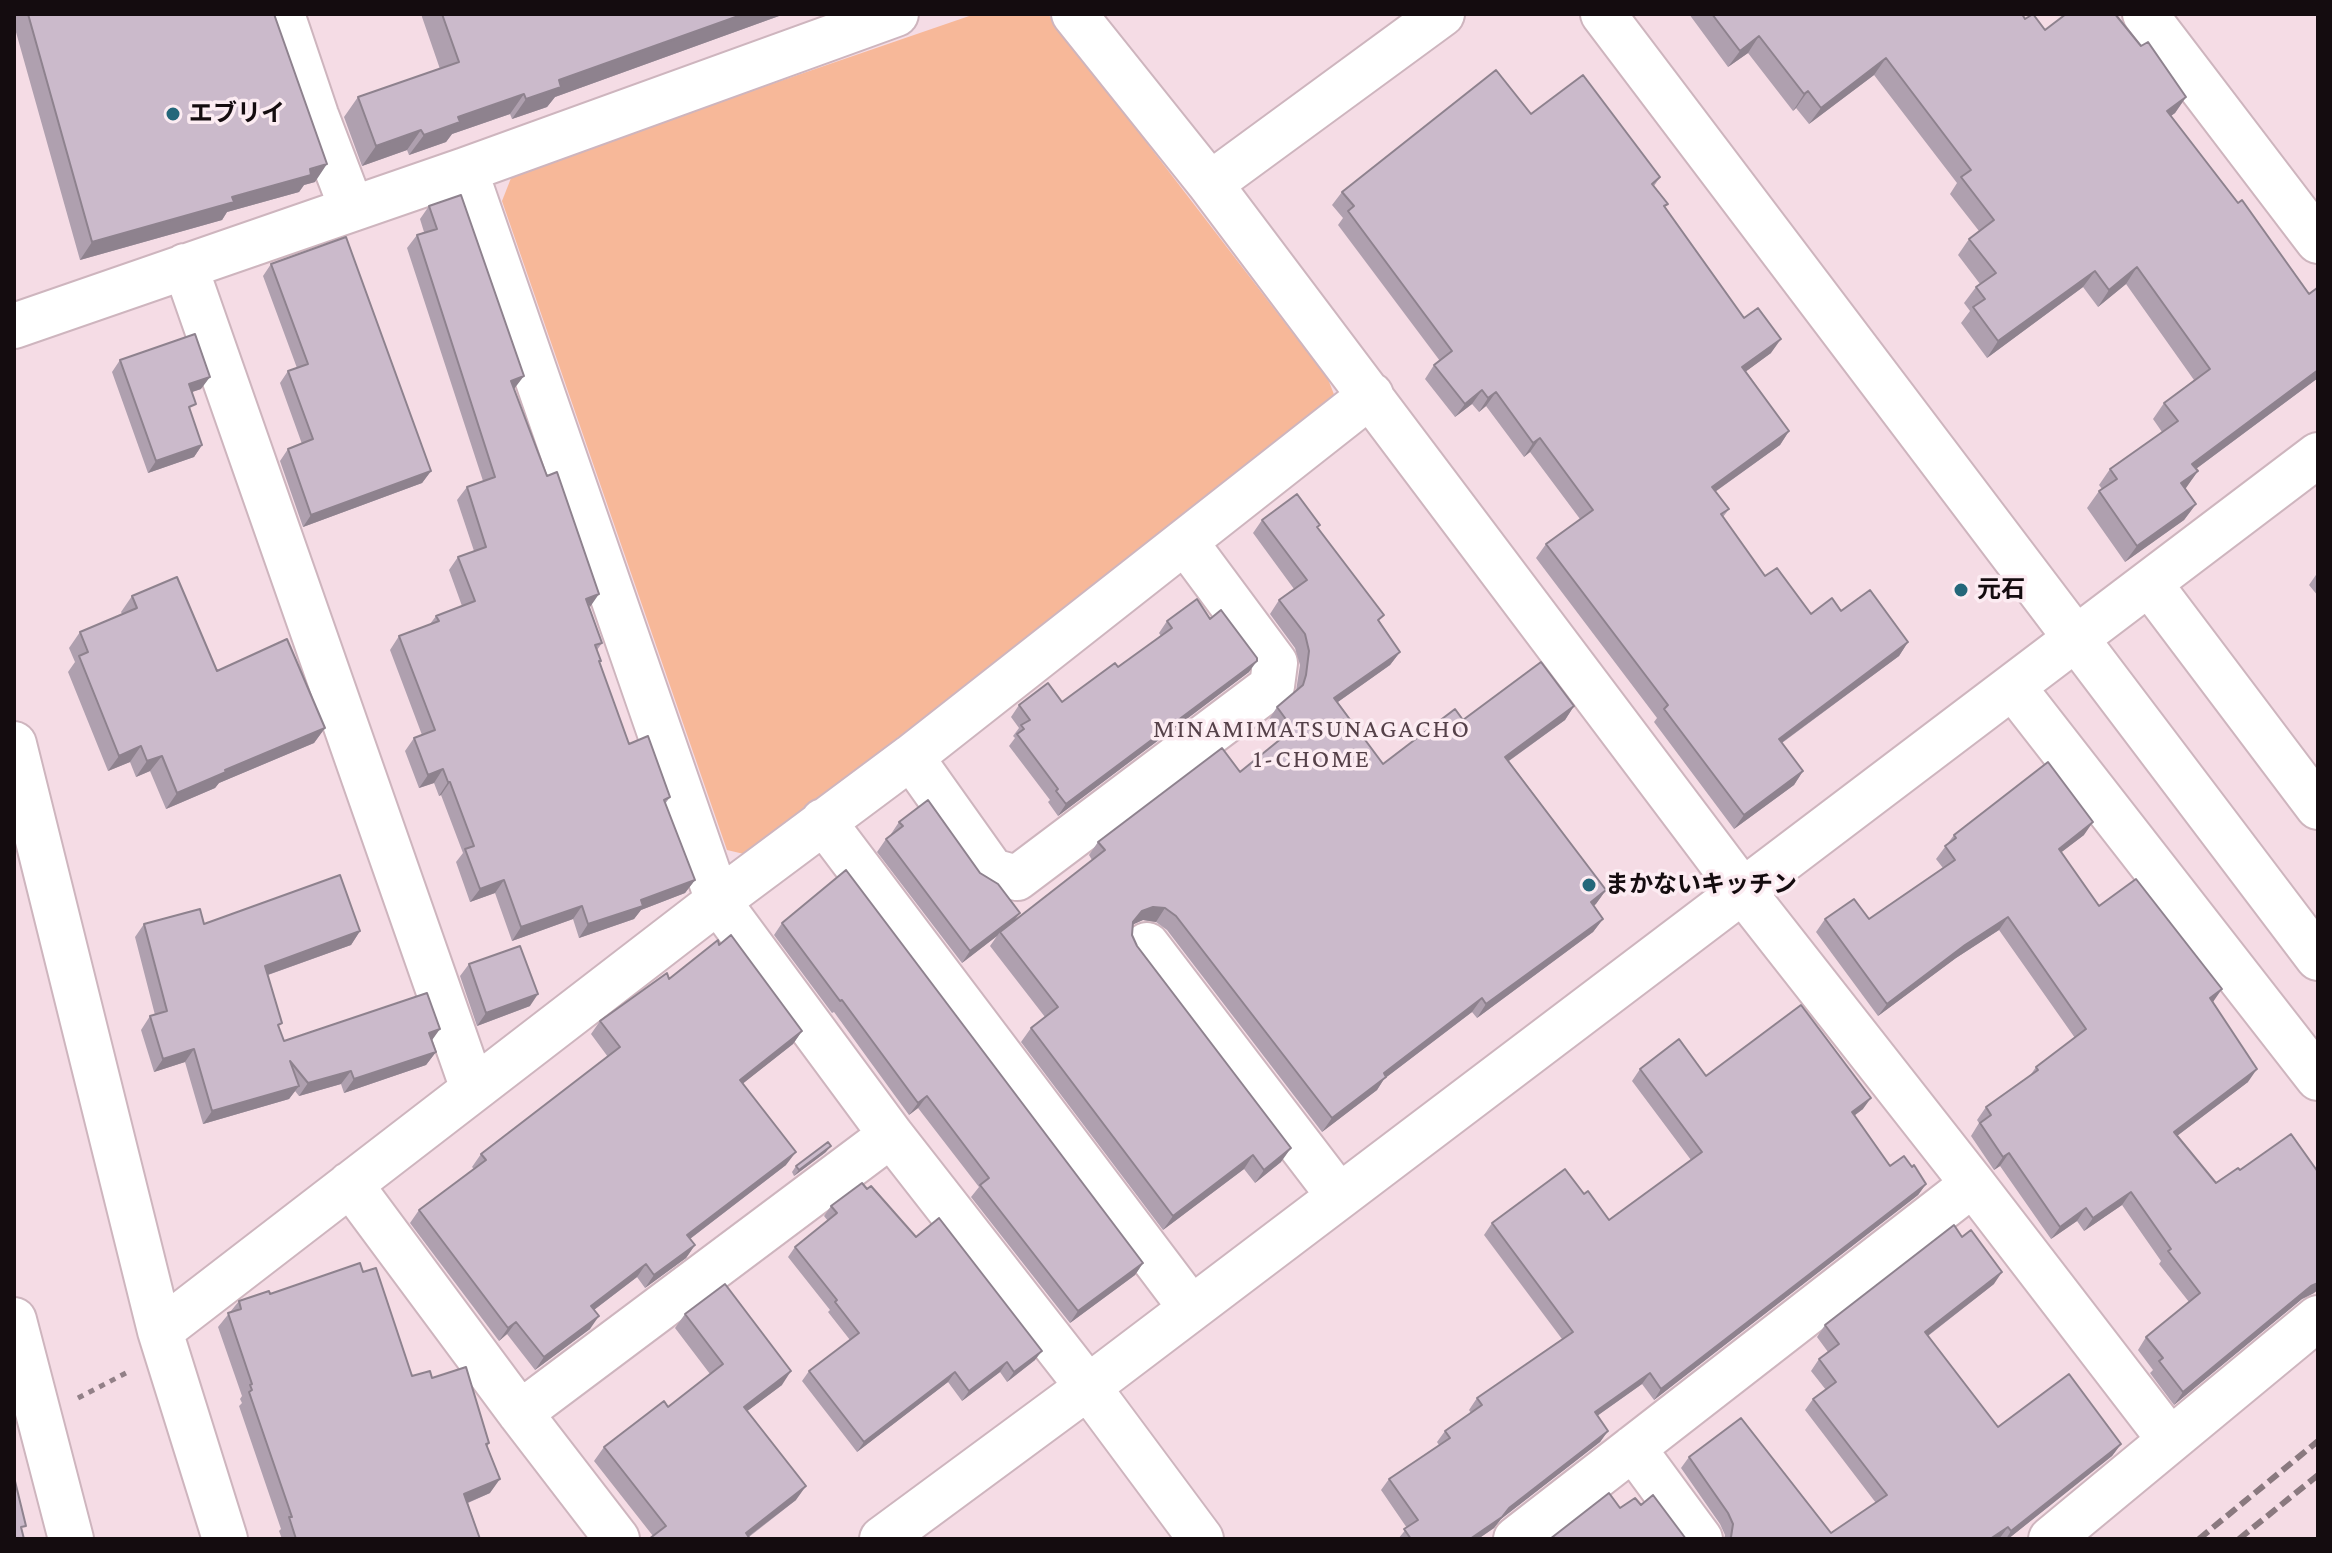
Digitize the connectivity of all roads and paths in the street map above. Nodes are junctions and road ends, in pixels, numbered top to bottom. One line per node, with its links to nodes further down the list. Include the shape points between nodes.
1 (282, 14): 9 (street)
2 (896, 14): 7 (street)
3 (1074, 14): 8 (street)
4 (1442, 14): 8 (street)
5 (1603, 14): 17 (street)
6 (2145, 14): 10 (street)
7 (465, 170): 9 (street); 24 (street)
8 (1210, 184): 13 (street)
9 (352, 209): 11 (street)
10 (2318, 241)
11 (185, 266): 12 (street); 28 (street)
12 (14, 326)
13 (1371, 395): 15 (street); 23 (street)
14 (2318, 455): 16 (street)
15 (1186, 543): 20 (street); 20 (street, via 1275,663 1272,686 1017,878 992,871)
16 (2149, 583): 17 (street); 21 (street)
17 (2075, 639): 18 (street); 26 (street)
18 (2013, 687): 23 (street); 27 (street)
19 (14, 744): 36 (street)
20 (911, 757): 22 (street)
21 (2318, 807)
22 (823, 821): 24 (street); 33 (street)
23 (1742, 890): 31 (street); 32 (street)
24 (718, 901): 28 (street); 29 (street)
25 (1147, 945): 32 (street)
26 (2318, 958)
27 (2318, 1078)
28 (473, 1089): 30 (street)
29 (891, 1135): 37 (street); 39 (street)
30 (350, 1184): 36 (street); 39 (street)
31 (1973, 1184): 40 (street); 41 (street)
32 (1339, 1196): 33 (street)
33 (1191, 1308): 37 (street)
34 (2318, 1318): 40 (street)
35 (14, 1320): 38 (street)
36 (163, 1342): 38 (path); 43 (street)
37 (1088, 1387): 45 (street); 46 (street)
38 (29, 1410): 42 (street)
39 (520, 1413): 44 (street)
40 (2170, 1440): 49 (street)
41 (1633, 1448): 47 (street); 48 (street)
42 (71, 1539)
43 (225, 1539)
44 (617, 1539)
45 (882, 1539)
46 (1201, 1539)
47 (1516, 1539)
48 (1700, 1539)
49 (2051, 1539)

